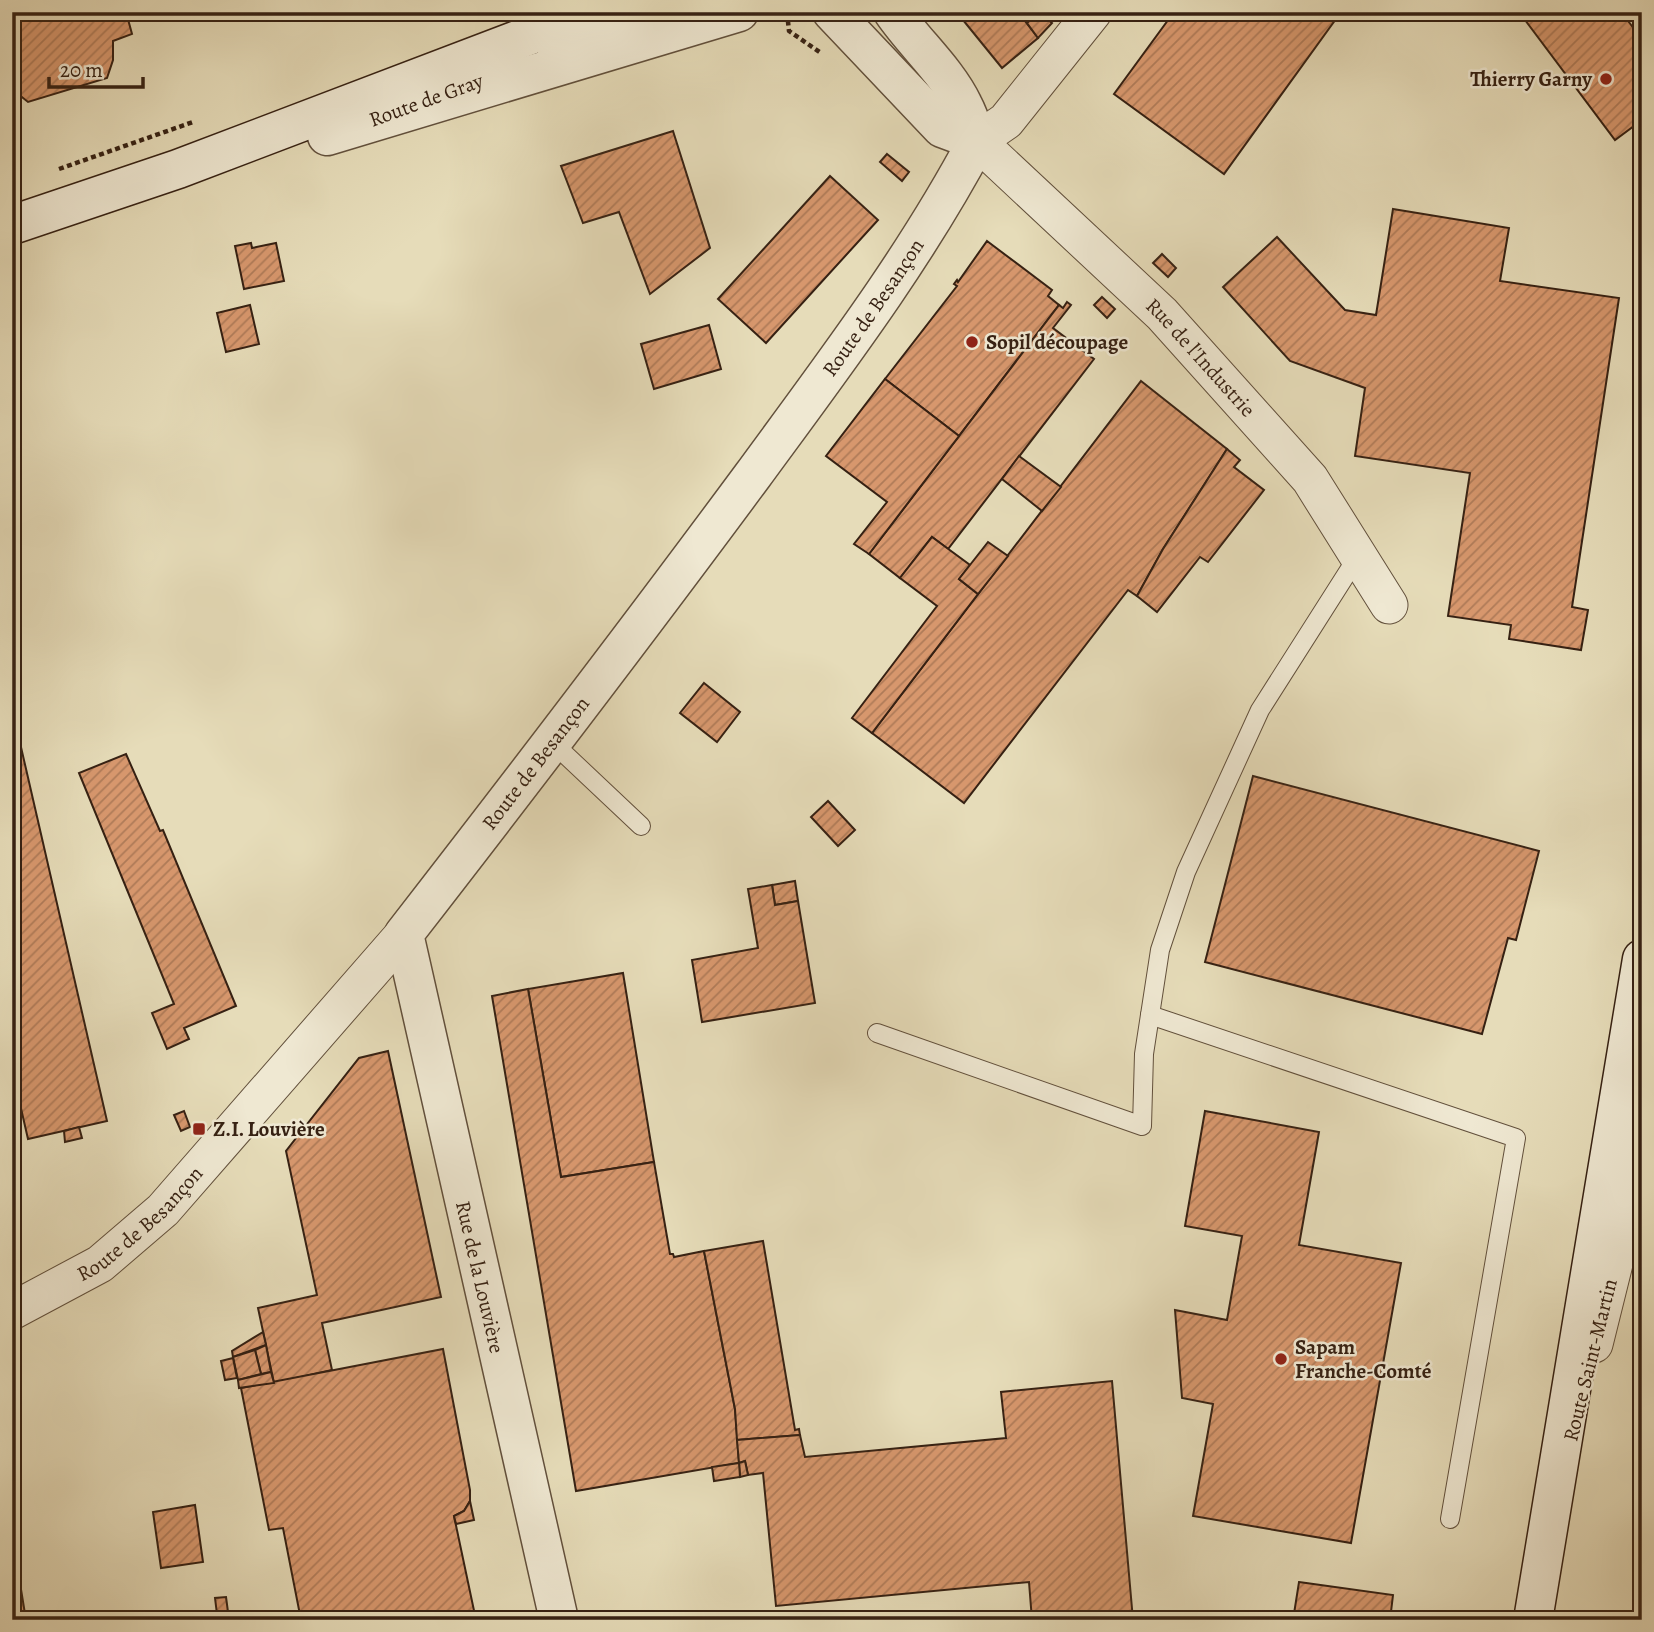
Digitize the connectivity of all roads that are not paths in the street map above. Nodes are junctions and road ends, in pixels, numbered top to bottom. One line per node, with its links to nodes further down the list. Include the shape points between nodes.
1 (591, 12): 9 (street, Route de Gray)
2 (668, 12): 7 (street, Route de Gray)
3 (739, 12): 7 (street)
4 (892, 12): 8 (street, via 963,104)
5 (1093, 12): 8 (street, Route de Besançon, via 1006,121)
6 (829, 14): 8 (street, via 942,128)
7 (327, 136): 9 (street, Route de Gray)
8 (977, 141): 11 (street, Rue de l'Industrie, via 1161,314 1310,479); 13 (street, Route de Besançon, via 923,237 837,359)
9 (178, 169): 10 (street, Route de Gray)
10 (12, 225)
11 (1358, 556): 12 (street, Rue de l'Industrie); 17 (lane, via 1260,710 1186,872 1160,950)
12 (1389, 605)
13 (552, 743): 14 (lane); 15 (street, Route de Besançon)
14 (641, 827)
15 (404, 934): 20 (street, Route de Besançon, via 163,1210 100,1264); 23 (street, Rue de la Louvière)
16 (1642, 959): 22 (street)
17 (1150, 1015): 18 (lane, via 1142,1126); 21 (lane, via 1516,1138)
18 (877, 1033)
19 (1642, 1151): 22 (street, Route Saint-Martin)
20 (12, 1311)
21 (1450, 1519)
22 (1548, 1528): 24 (street)
23 (559, 1620)
24 (1533, 1620)

